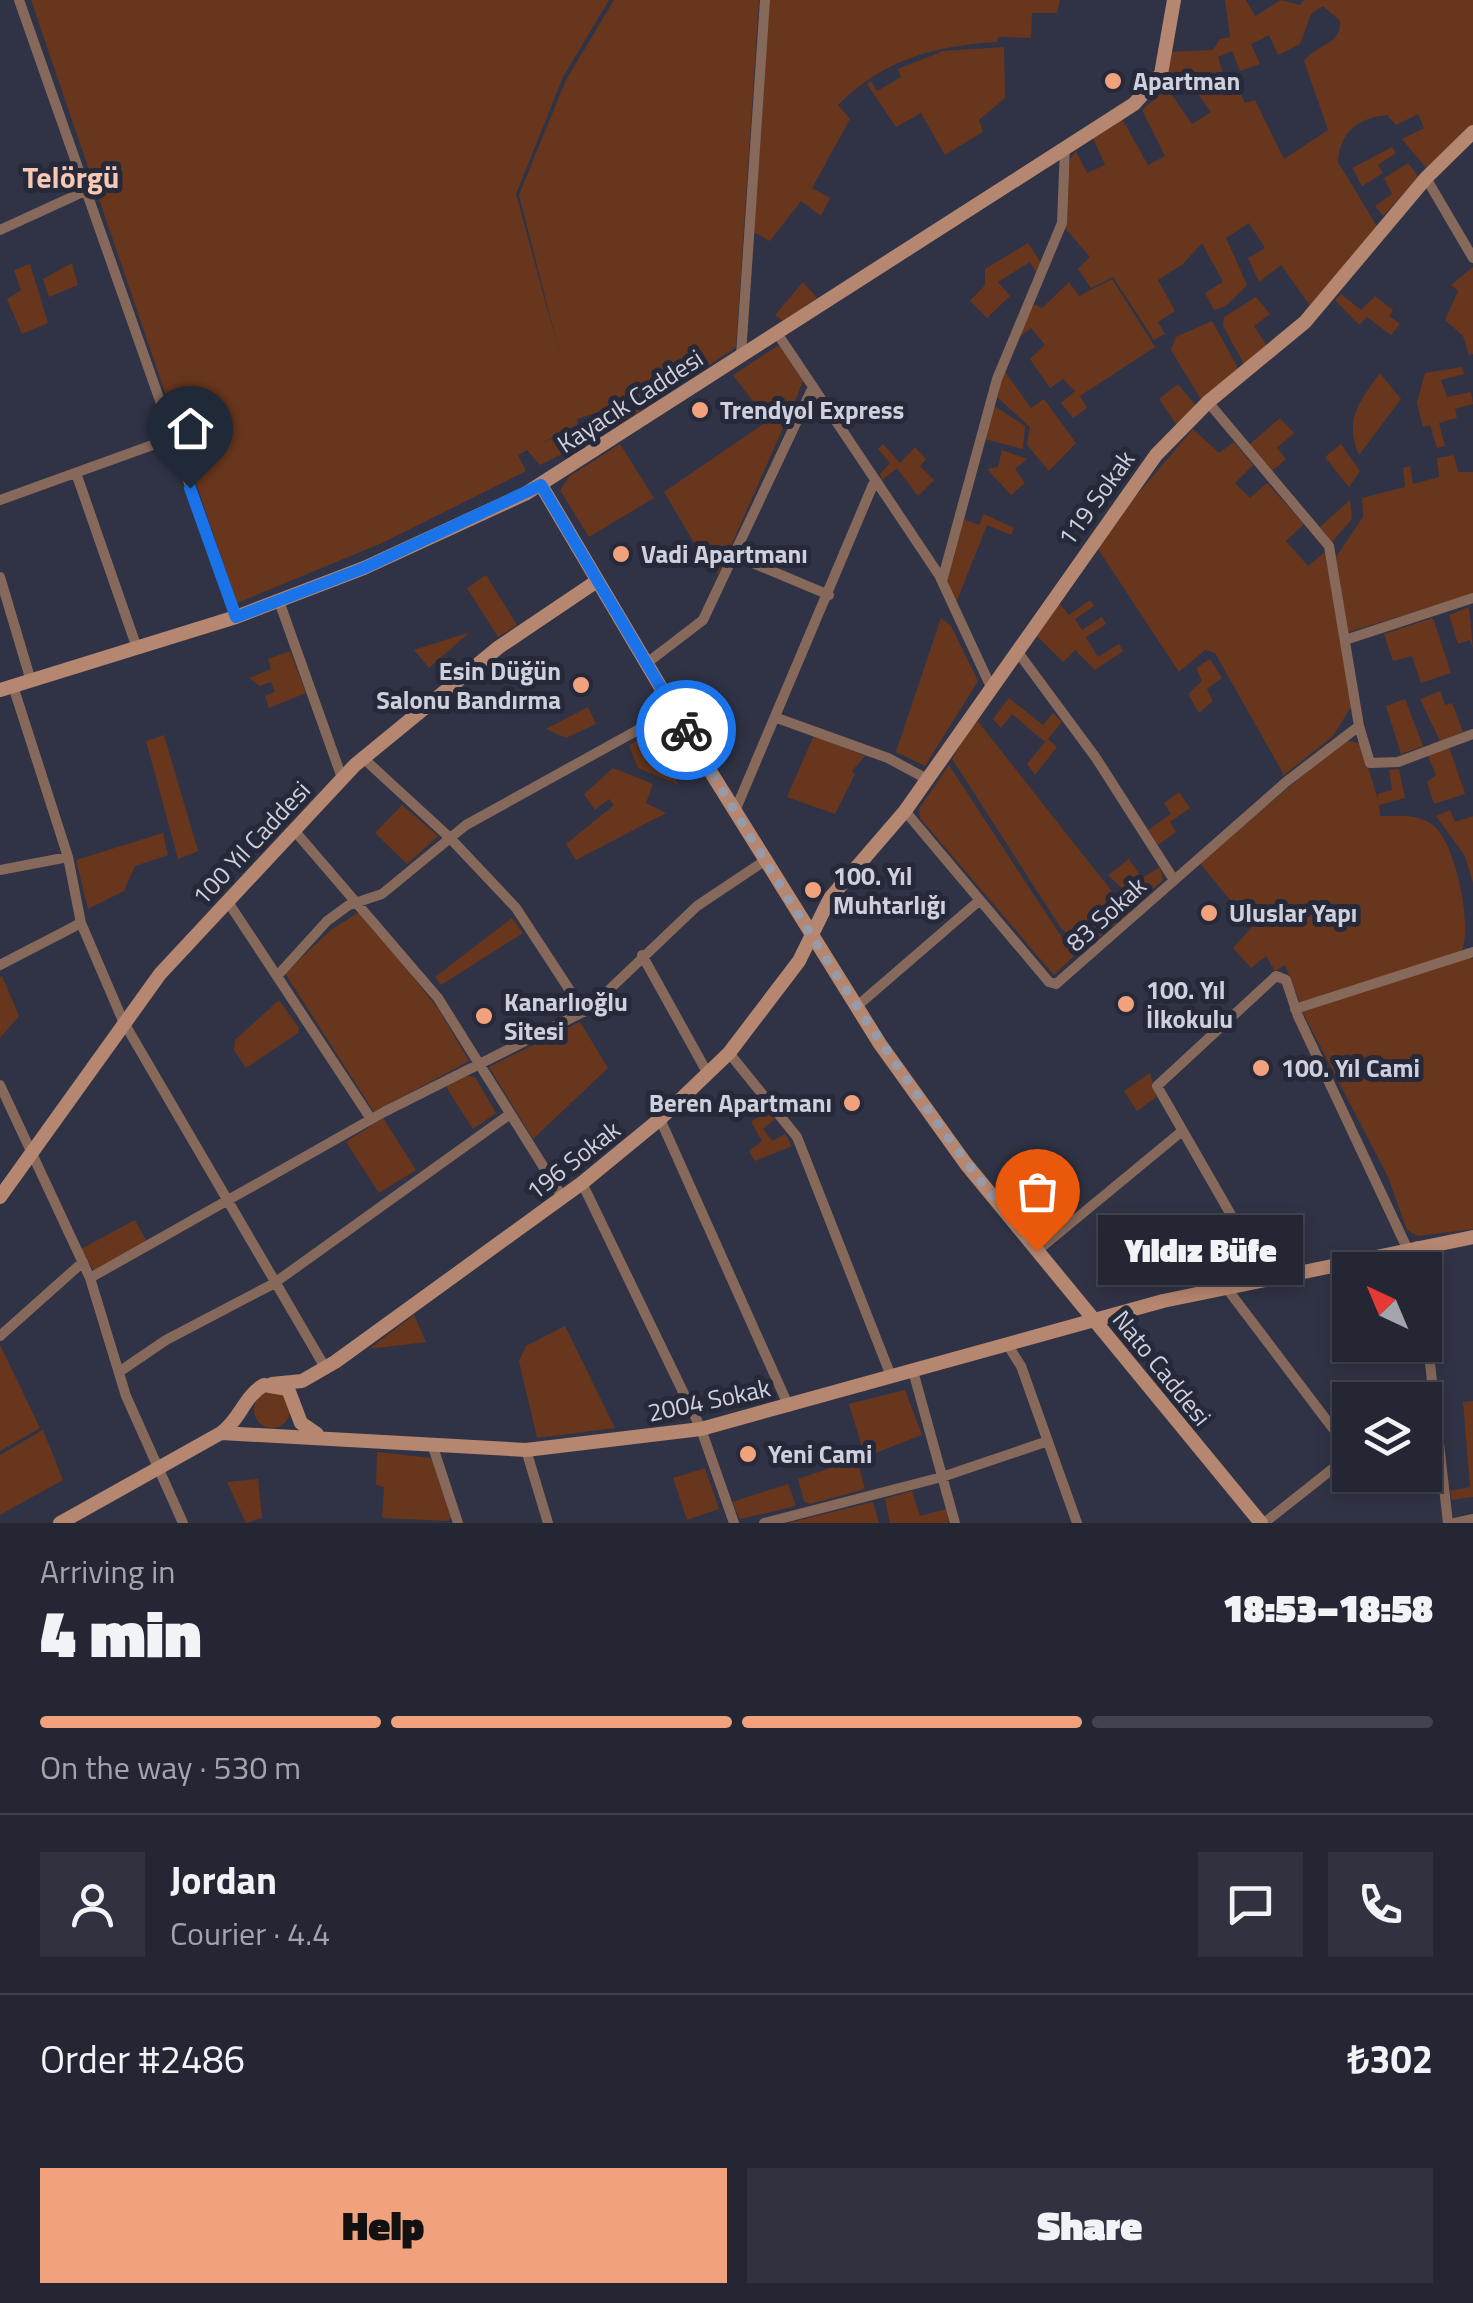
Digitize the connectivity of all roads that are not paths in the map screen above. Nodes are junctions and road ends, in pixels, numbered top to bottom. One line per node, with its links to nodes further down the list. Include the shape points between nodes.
1 (19, 0): 7 (street)
2 (765, 0): 11 (street)
3 (1174, 0): 5 (street, Kayacık Caddesi, via 1164,62 1152,89)
4 (1473, 132): 6 (street, 119 Sokak)
5 (1066, 146): 10 (street, Kayacık Caddesi); 22 (street, via 1056,241 996,379)
6 (1426, 178): 9 (street); 13 (street, 119 Sokak, via 1305,322)
7 (84, 191): 8 (street); 14 (street)
8 (0, 230)
9 (1473, 258)
10 (777, 333): 11 (street, Kayacık Caddesi); 12 (street)
11 (742, 355): 17 (street, Kayacık Caddesi)
12 (813, 387): 16 (street); 19 (street)
13 (1208, 402): 27 (street, via 1331,552); 29 (street, 119 Sokak, via 1122,497)
14 (172, 438): 15 (street); 26 (street)
15 (76, 472): 18 (street); 28 (street)
16 (876, 480): 22 (street); 23 (street)
17 (541, 485): 21 (street, Nato Caddesi); 25 (street, Kayacık Caddesi)
18 (0, 500)
19 (736, 556): 23 (street); 30 (street, via 700,626)
20 (0, 577): 31 (street)
21 (597, 581): 30 (street, Nato Caddesi); 38 (street, 100 Yıl Caddesi, via 498,647)
22 (942, 581): 32 (street)
23 (829, 595): 35 (street)
24 (1473, 598): 27 (street)
25 (279, 600): 26 (street, Kayacık Caddesi); 39 (street)
26 (236, 617): 28 (street, Kayacık Caddesi)
27 (1345, 640): 36 (street)
28 (137, 648): 31 (street, Kayacık Caddesi)
29 (1016, 651): 32 (street, 119 Sokak); 48 (street, via 1096,758)
30 (646, 663): 34 (street, Nato Caddesi)
31 (31, 681): 33 (street, Kayacık Caddesi)
32 (990, 685): 40 (street, 119 Sokak)
33 (6, 688): 45 (street)
34 (674, 710): 41 (street, Nato Caddesi); 44 (street)
35 (778, 718): 40 (street); 41 (street)
36 (1359, 726): 37 (street, via 1372,764 1398,762); 48 (street, 83 Sokak)
37 (1473, 734)
38 (362, 758): 39 (street, 100 Yıl Caddesi); 44 (street)
39 (342, 778): 43 (street, 100 Yıl Caddesi)
40 (927, 779): 42 (street, 119 Sokak)
41 (735, 811): 46 (street, Nato Caddesi)
42 (905, 811): 49 (street, 83 Sokak); 53 (street, 119 Sokak, via 843,880)
43 (292, 829): 50 (street, 100 Yıl Caddesi); 51 (street)
44 (450, 838): 51 (street, via 382,894); 60 (street, via 516,908)
45 (68, 857): 47 (street); 52 (street)
46 (766, 860): 53 (street, Nato Caddesi); 55 (street, via 705,900)
47 (0, 870)
48 (1174, 880): 49 (street, 83 Sokak, via 1056,984)
49 (980, 900): 58 (street)
50 (228, 902): 57 (street); 61 (street, 100 Yıl Caddesi)
51 (358, 902): 57 (street, via 327,921); 63 (street, via 424,980)
52 (81, 923): 56 (street); 61 (street)
53 (812, 936): 58 (street, Nato Caddesi); 62 (street, 196 Sokak)
54 (1473, 952): 59 (street)
55 (642, 955): 60 (street); 64 (street)
56 (0, 965)
57 (278, 975): 67 (street)
58 (856, 1007): 77 (street, Nato Caddesi, via 966,1164)
59 (1295, 1009): 69 (street, via 1280,976 1158,1086); 76 (street)
60 (584, 1012): 63 (street)
61 (122, 1021): 70 (street, 100 Yıl Caddesi); 74 (street)
62 (728, 1053): 64 (street, 196 Sokak); 90 (street, via 797,1137)
63 (478, 1062): 66 (street); 67 (street)
64 (708, 1074): 68 (street, 196 Sokak)
65 (0, 1085): 70 (street)
66 (510, 1114): 73 (street); 82 (street)
67 (371, 1119): 74 (street)
68 (660, 1119): 71 (street, 196 Sokak); 93 (street)
69 (1181, 1132): 77 (street); 81 (street)
70 (31, 1158): 72 (street, 100 Yıl Caddesi); 79 (street)
71 (582, 1184): 73 (street, 196 Sokak); 95 (street)
72 (0, 1198)
73 (564, 1198): 89 (street, 196 Sokak)
74 (231, 1200): 80 (street); 82 (street)
75 (1473, 1237): 76 (street, 2004 Sokak)
76 (1412, 1247): 78 (street); 81 (street, 2004 Sokak)
77 (1037, 1251): 84 (street, Nato Caddesi)
78 (1414, 1252)
79 (83, 1262): 80 (street); 85 (street)
80 (90, 1278): 88 (street)
81 (1270, 1282): 83 (street, 2004 Sokak)
82 (274, 1284): 88 (street); 89 (street)
83 (1228, 1290): 84 (street, 2004 Sokak); 96 (street)
84 (1094, 1320): 86 (street, 2004 Sokak); 116 (street, Nato Caddesi)
85 (0, 1336)
86 (1009, 1347): 87 (street, 2004 Sokak); 100 (street)
87 (913, 1371): 90 (street, 2004 Sokak); 105 (street)
88 (118, 1372): 103 (street)
89 (322, 1372): 91 (street, 196 Sokak); 94 (street, 196 Sokak)
90 (891, 1376): 93 (street, 2004 Sokak)
91 (272, 1384): 92 (street, via 256,1389); 94 (street, via 288,1389)
92 (247, 1402): 97 (street); 98 (street, via 252,1426)
93 (788, 1407): 95 (street, 2004 Sokak)
94 (297, 1409): 98 (street, via 290,1427); 99 (street, via 304,1426)
95 (701, 1429): 102 (street, 2004 Sokak); 112 (street)
96 (1332, 1429)
97 (221, 1433): 98 (street, 2004 Sokak); 103 (street)
98 (271, 1435): 99 (street, 2004 Sokak)
99 (322, 1436): 101 (street, 2004 Sokak)
100 (1048, 1441): 105 (street); 115 (street)
101 (432, 1444): 102 (street, 2004 Sokak); 110 (street)
102 (526, 1450): 111 (street)
103 (155, 1467): 108 (street); 109 (street)
104 (1332, 1467): 116 (street)
105 (942, 1477): 113 (street); 114 (street)
106 (1442, 1491): 117 (street)
107 (1473, 1519): 118 (street)
108 (60, 1523)
109 (183, 1523)
110 (458, 1523)
111 (548, 1523)
112 (734, 1523)
113 (764, 1523)
114 (955, 1523)
115 (1077, 1523)
116 (1262, 1523)
117 (1448, 1523)
118 (1456, 1523)

